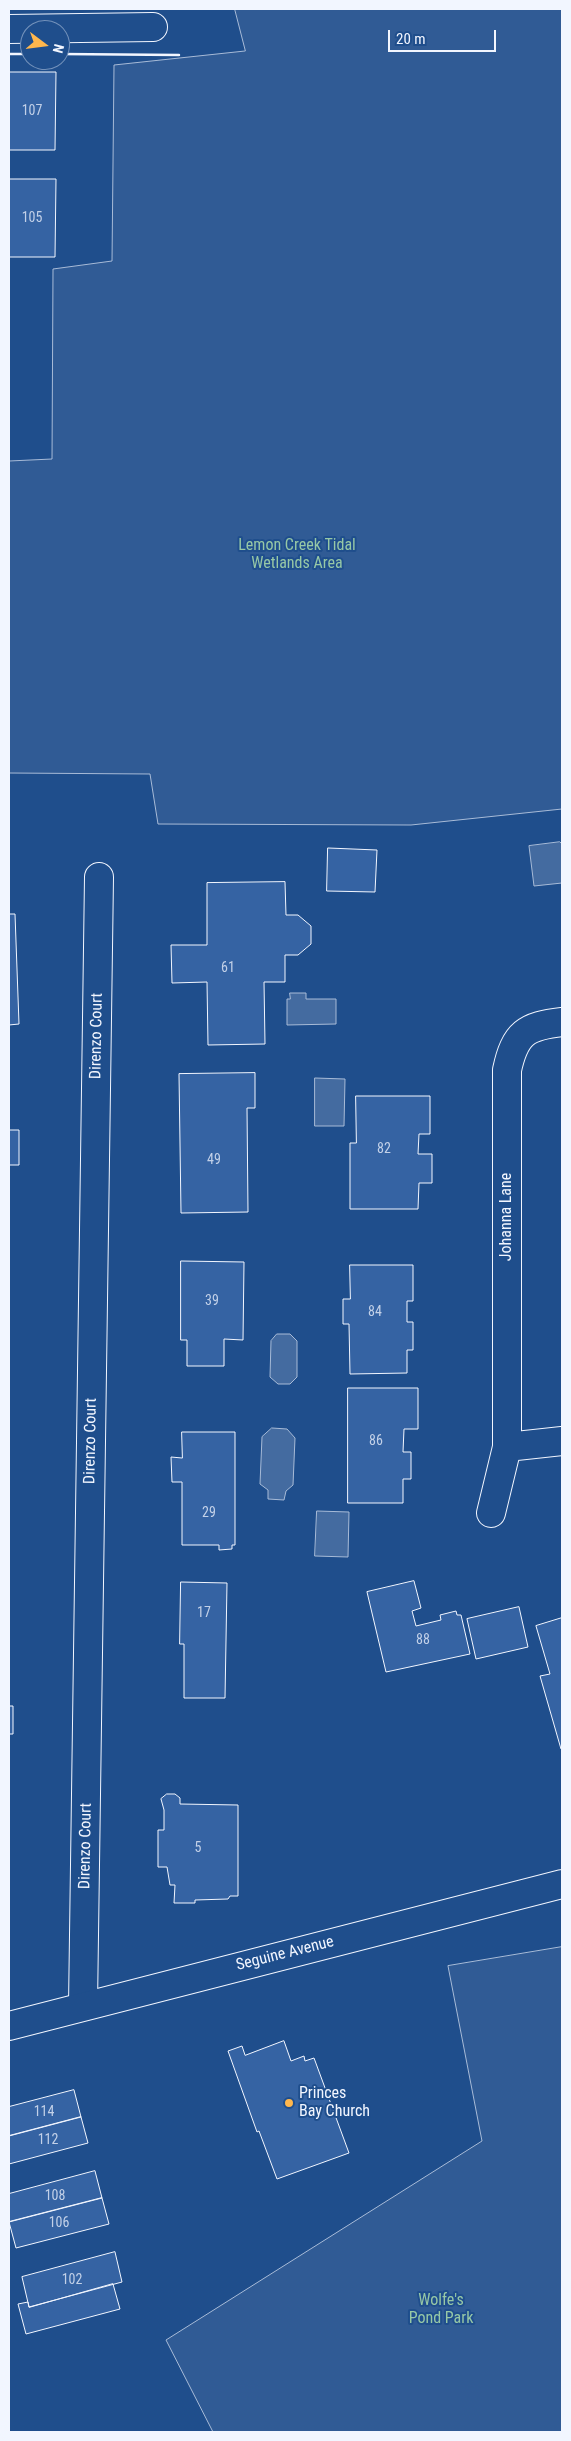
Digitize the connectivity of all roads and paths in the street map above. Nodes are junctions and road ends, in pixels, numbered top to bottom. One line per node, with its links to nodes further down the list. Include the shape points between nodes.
1 (152, 27): 2 (street)
2 (9, 29)
3 (99, 877): 9 (street, Direnzo Court)
4 (562, 1022): 6 (street, Johanna Lane, via 532,1027 520,1035 511,1051 507,1070)
5 (562, 1441): 6 (street)
6 (507, 1447): 7 (street, Johanna Lane)
7 (491, 1513)
8 (562, 1884): 9 (street, Seguine Avenue)
9 (83, 2006): 10 (street, Seguine Avenue)
10 (9, 2026)

